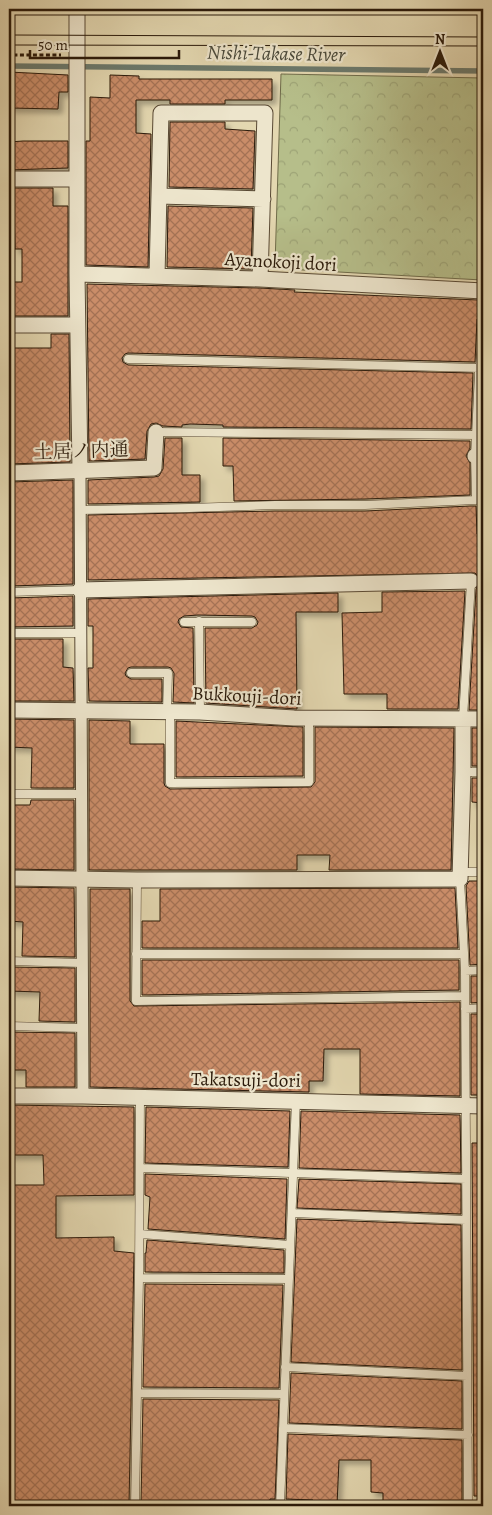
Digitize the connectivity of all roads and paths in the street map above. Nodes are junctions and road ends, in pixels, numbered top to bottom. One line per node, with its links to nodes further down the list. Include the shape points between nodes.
1 (77, 9): 2 (street)
2 (71, 56): 3 (path, via 14,55); 5 (street, via 76,74)
3 (9, 60)
4 (9, 179): 5 (street)
5 (76, 179): 8 (street)
6 (159, 196): 7 (street); 7 (street, via 161,113 265,113); 9 (street)
7 (263, 199): 10 (street)
8 (76, 274): 9 (street, Ayanokoji dori); 13 (street)
9 (157, 276): 10 (street, Ayanokoji dori)
10 (260, 279): 11 (street, Ayanokoji dori)
11 (483, 291)
12 (9, 325): 13 (street)
13 (77, 325): 20 (street)
14 (483, 336): 16 (lane)
15 (128, 359): 16 (lane)
16 (481, 371): 18 (lane)
17 (156, 432): 18 (lane); 20 (street, 土居ノ内通, via 154,468)
18 (476, 435): 19 (lane)
19 (479, 456): 22 (lane)
20 (80, 470): 21 (street, 土居ノ内通); 23 (street)
21 (9, 473)
22 (480, 500): 23 (lane)
23 (80, 510): 25 (street)
24 (471, 581): 25 (street); 38 (lane)
25 (80, 590): 26 (lane); 31 (street)
26 (9, 592)
27 (199, 621): 28 (lane); 29 (lane); 36 (lane)
28 (184, 622)
29 (252, 622)
30 (9, 633): 31 (lane)
31 (80, 633): 34 (street)
32 (132, 673): 35 (lane, via 168,674)
33 (9, 710): 34 (street, Bukkouji-dori)
34 (81, 711): 35 (street, Bukkouji-dori); 43 (street)
35 (169, 711): 36 (street, Bukkouji-dori); 37 (lane, via 170,783 309,782)
36 (200, 712): 37 (street, Bukkouji-dori)
37 (309, 718): 38 (street, Bukkouji-dori)
38 (463, 719): 39 (street, Bukkouji-dori); 40 (street)
39 (483, 719)
40 (463, 772): 41 (lane); 45 (street)
41 (483, 772)
42 (9, 794): 43 (lane)
43 (81, 794): 47 (street)
44 (483, 872): 45 (lane)
45 (461, 875): 48 (street); 50 (lane)
46 (9, 878): 47 (street)
47 (81, 879): 48 (street); 52 (street)
48 (137, 880): 49 (lane)
49 (136, 954): 50 (lane); 55 (lane, via 136,1000)
50 (464, 954): 54 (lane)
51 (9, 961): 52 (lane)
52 (82, 963): 59 (street)
53 (483, 970): 54 (lane)
54 (465, 971): 55 (lane)
55 (465, 996): 57 (lane)
56 (483, 1008): 57 (lane)
57 (465, 1009): 64 (lane)
58 (9, 1026): 59 (lane)
59 (82, 1028): 61 (street)
60 (9, 1096): 61 (street, Takatsuji-dori)
61 (82, 1096): 62 (street, Takatsuji-dori)
62 (140, 1097): 63 (street, Takatsuji-dori); 66 (lane)
63 (296, 1100): 64 (street, Takatsuji-dori); 67 (lane)
64 (466, 1105): 65 (street, Takatsuji-dori); 68 (lane)
65 (483, 1106)
66 (140, 1168): 67 (lane); 71 (lane)
67 (293, 1173): 68 (lane); 69 (lane)
68 (466, 1179): 70 (lane)
69 (292, 1213): 70 (lane); 72 (lane)
70 (466, 1220): 76 (lane)
71 (140, 1234): 72 (lane); 73 (lane)
72 (290, 1245): 74 (lane)
73 (139, 1278): 74 (lane); 77 (lane)
74 (289, 1279): 75 (lane)
75 (285, 1367): 76 (lane); 78 (lane)
76 (467, 1376): 80 (lane)
77 (138, 1393): 78 (lane); 81 (lane)
78 (284, 1394): 79 (lane)
79 (283, 1428): 80 (lane); 82 (lane)
80 (468, 1435): 83 (lane)
81 (135, 1506)
82 (280, 1506)
83 (468, 1506)

